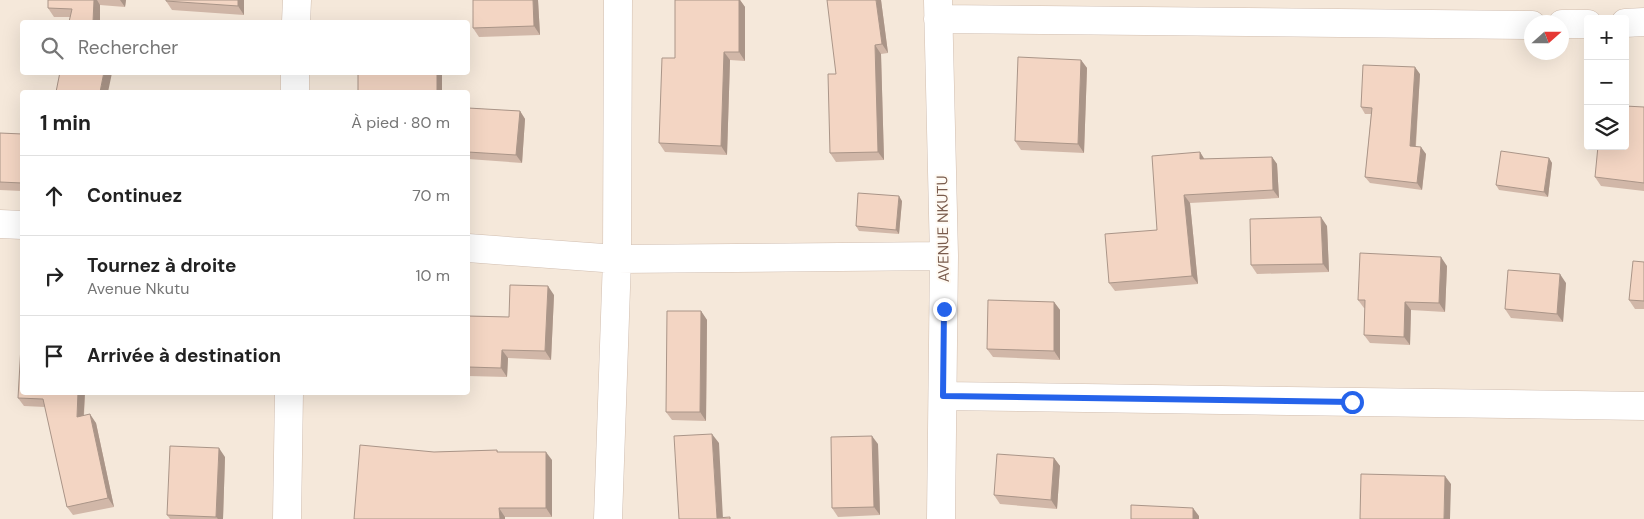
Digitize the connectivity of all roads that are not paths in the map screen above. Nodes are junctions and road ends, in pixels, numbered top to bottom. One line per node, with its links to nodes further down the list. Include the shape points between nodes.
1 (297, 0): 4 (street)
2 (618, 0): 16 (street)
3 (938, 10): 9 (street); 15 (street, AVENUE NKUTU)
4 (296, 20)
5 (1644, 22): 6 (street)
6 (1629, 23)
7 (1569, 24): 8 (street)
8 (1584, 24)
9 (1524, 25)
10 (295, 75): 11 (street)
11 (295, 90)
12 (0, 224): 13 (street)
13 (20, 225)
14 (470, 248): 16 (street)
15 (944, 256): 16 (street); 18 (street, AVENUE NKUTU)
16 (616, 259): 21 (street)
17 (289, 395): 20 (street)
18 (943, 396): 19 (street); 22 (street, AVENUE NKUTU)
19 (1644, 406)
20 (287, 519)
21 (608, 519)
22 (941, 519)

